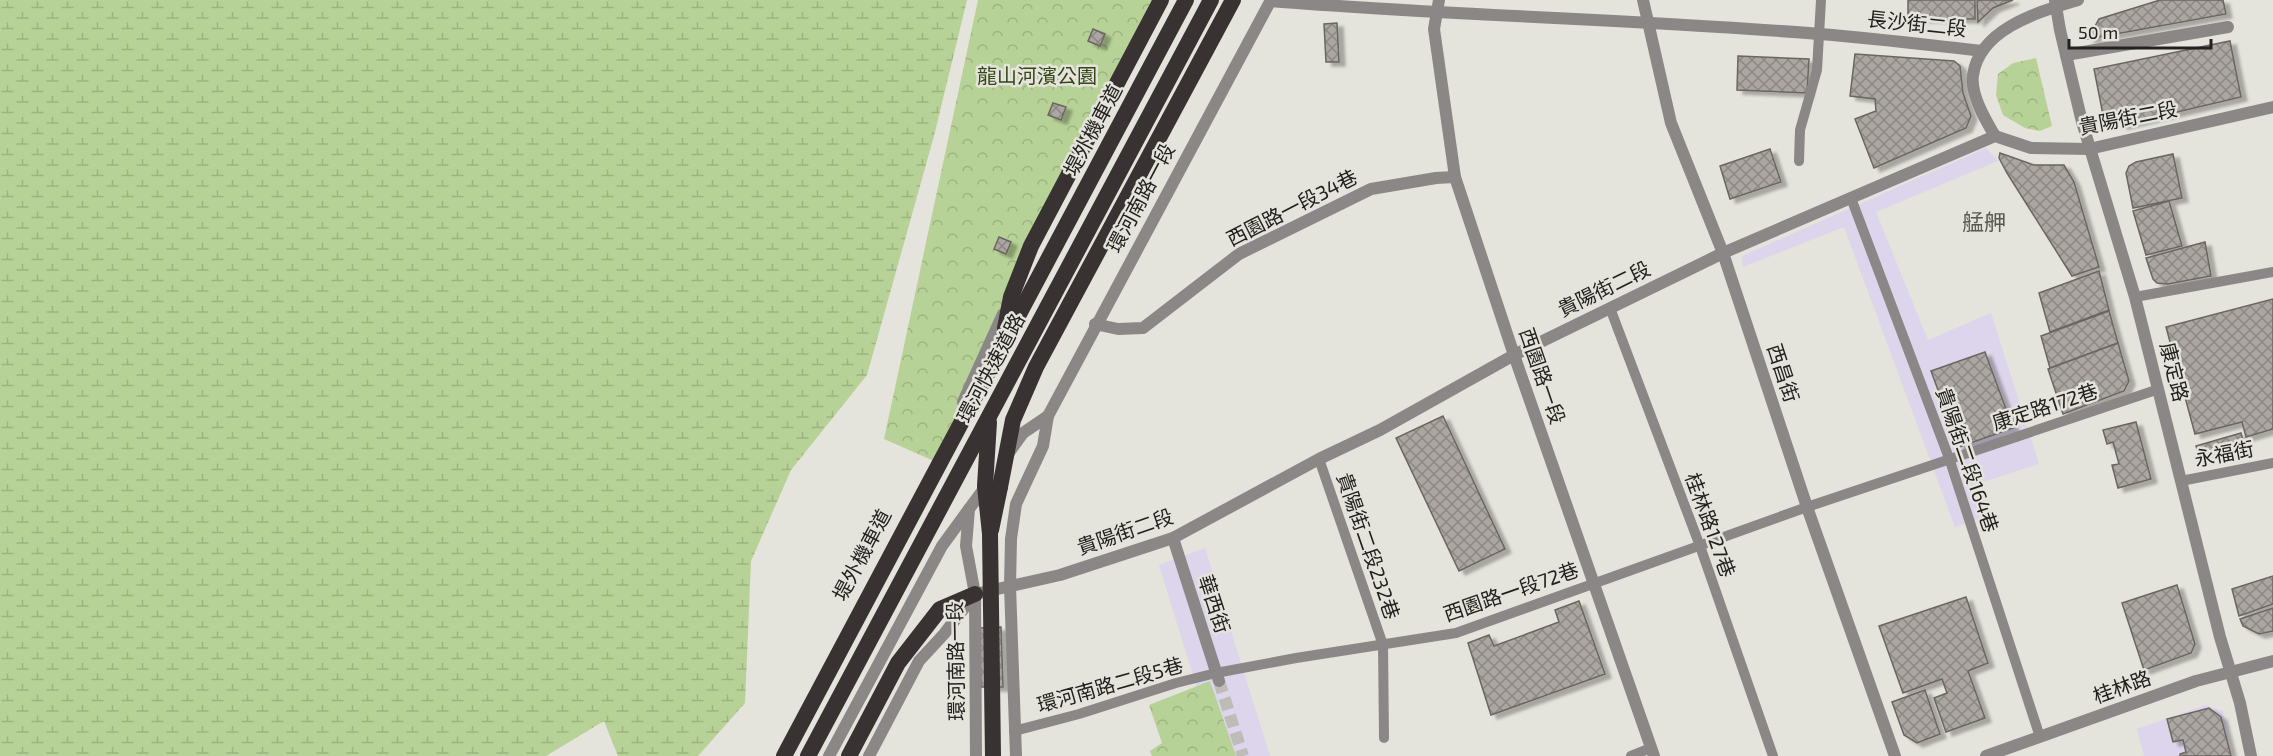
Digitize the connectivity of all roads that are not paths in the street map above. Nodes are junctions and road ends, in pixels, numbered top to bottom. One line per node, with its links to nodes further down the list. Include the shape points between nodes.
1 (1161, 0): 38 (highway, bridge, via 1031,246 1011,297 990,413 985,486)
2 (1168, 0): 29 (street, 堤外機車道, via 1002,315)
3 (1185, 0): 29 (street, 堤外機車道, via 1014,319); 53 (highway, 環河快速道路, bridge)
4 (1211, 0): 54 (highway, 環河快速道路, bridge)
5 (1233, 0): 38 (highway, bridge, via 1036,366 1013,420)
6 (1270, 0): 11 (street, 長沙街二段, via 1403,12); 27 (street, 環河南路一段)
7 (1643, 0): 12 (street, 西昌街)
8 (1821, 0): 14 (lane)
9 (2078, 0): 10 (street, 長沙街二段)
10 (2056, 3): 15 (street, 長沙街二段, via 1995,35); 16 (street, 康定路)
11 (1439, 6): 12 (street, 長沙街二段); 21 (street, 西園路一段, via 1434,29)
12 (1646, 23): 14 (street, 長沙街二段); 23 (street, 西昌街, via 1671,123)
13 (2228, 27): 16 (street)
14 (1820, 34): 15 (street, 長沙街二段); 20 (lane, via 1816,70 1800,130)
15 (1982, 51): 18 (street, via 1973,76 1979,109)
16 (2066, 54): 19 (street, 康定路)
17 (2273, 107): 19 (street, 貴陽街二段)
18 (1995, 136): 19 (street, 貴陽街二段, via 2031,147); 22 (street, 貴陽街二段)
19 (2089, 149): 25 (street, 康定路)
20 (1798, 161)
21 (1455, 177): 27 (street, 西園路一段34巷, via 1371,189 1239,254 1143,328 1118,329); 28 (street, 西園路一段)
22 (1851, 198): 23 (street, 貴陽街二段); 32 (lane, 貴陽街二段164巷)
23 (1723, 253): 26 (street, 貴陽街二段); 36 (street, 西昌街)
24 (2273, 272): 25 (lane)
25 (2135, 297): 30 (street, 康定路)
26 (1610, 308): 28 (street, 貴陽街二段); 40 (lane, 桂林路127巷)
27 (1095, 324): 31 (street, 環河南路一段)
28 (1514, 355): 33 (street, 貴陽街二段, via 1380,430); 41 (street, 西園路一段)
29 (979, 371): 52 (street, 堤外機車道)
30 (2158, 389): 32 (lane, 康定路172巷); 35 (street, 康定路)
31 (1048, 416): 37 (street, 環河南路一段, via 1023,433); 42 (street, 環河南路一段, via 1043,446 1016,504)
32 (1949, 458): 36 (lane, 康定路172巷); 49 (lane, 貴陽街二段164巷)
33 (1319, 459): 39 (street, 貴陽街二段); 44 (lane, 貴陽街二段232巷)
34 (2273, 463): 35 (lane, 永福街)
35 (2181, 481): 46 (street, 康定路)
36 (1807, 507): 40 (lane, 西園路一段72巷); 63 (street, 西昌街)
37 (969, 509): 43 (street, 環河南路一段, via 966,546); 55 (street, via 942,546)
38 (990, 534): 59 (highway, bridge)
39 (1173, 538): 42 (street, 貴陽街二段, via 1060,575); 47 (street, 華西街)
40 (1700, 546): 41 (lane, 西園路一段72巷); 62 (lane, 桂林路127巷)
41 (1594, 583): 44 (lane, 西園路一段72巷, via 1456,633); 51 (street, 西園路一段)
42 (1010, 586): 43 (street, 貴陽街二段); 48 (street, 環河南路一段)
43 (975, 594): 56 (highway, via 940,609 898,663); 57 (street, via 919,661); 58 (street, 環河南路一段)
44 (1383, 645): 47 (lane, 西園路一段72巷, via 1296,658); 50 (lane, 貴陽街二段232巷)
45 (2273, 661): 46 (street, 桂林路)
46 (2230, 671): 49 (street, 桂林路); 65 (street, 康定路)
47 (1217, 677): 48 (lane, 環河南路二段5巷, via 1176,683)
48 (1014, 731): 60 (street, 環河南路一段)
49 (2040, 737): 64 (street, 桂林路)
50 (1384, 738)
51 (1652, 752): 61 (lane)
52 (776, 756)
53 (784, 756)
54 (808, 756)
55 (829, 756)
56 (849, 756)
57 (869, 756)
58 (976, 756)
59 (993, 756)
60 (1016, 756)
61 (1631, 756)
62 (1773, 756)
63 (1895, 756)
64 (1986, 756)
65 (2251, 756)

